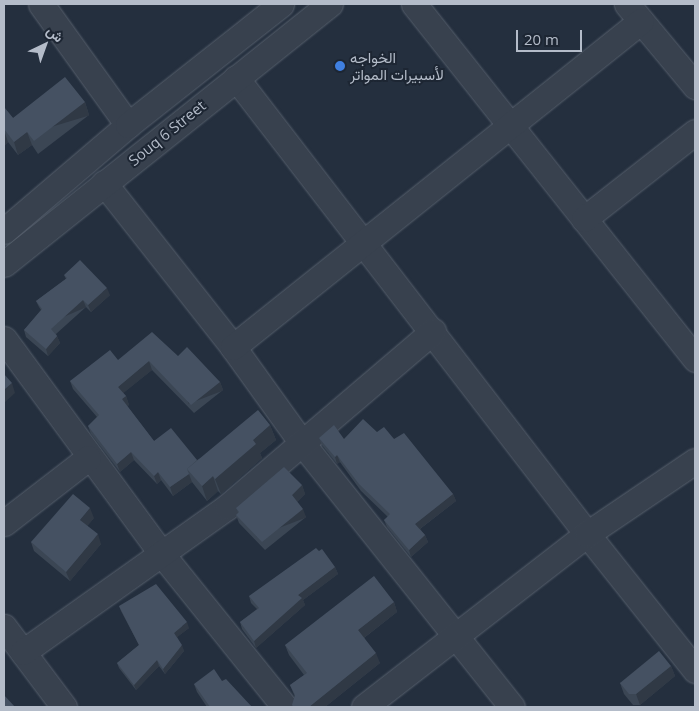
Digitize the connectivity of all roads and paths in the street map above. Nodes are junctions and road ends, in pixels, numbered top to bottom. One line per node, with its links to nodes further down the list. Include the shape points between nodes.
1 (41, 4): 8 (street)
2 (330, 4): 6 (street, Souq 6 Street)
3 (414, 4): 9 (street)
4 (265, 8): 8 (street, Souq 6 Street)
5 (634, 12): 7 (street); 9 (street)
6 (236, 78): 11 (street, Souq 6 Street); 14 (street)
7 (695, 86)
8 (128, 126): 13 (street, Souq 6 Street)
9 (510, 126): 12 (street); 14 (street)
10 (695, 132): 12 (street)
11 (104, 183): 15 (street, Souq 6 Street); 18 (street)
12 (584, 219): 19 (street)
13 (4, 231)
14 (364, 242): 16 (street); 18 (street)
15 (4, 264)
16 (433, 331): 20 (street); 24 (street)
17 (4, 339): 21 (street)
18 (233, 347): 20 (street)
19 (695, 359)
20 (302, 443): 25 (street, via 227,507); 27 (street)
21 (88, 458): 23 (street); 25 (street)
22 (695, 461): 24 (street)
23 (4, 523)
24 (587, 534): 27 (street); 29 (street)
25 (161, 553): 28 (street); 31 (street)
26 (4, 628): 28 (street)
27 (458, 636): 32 (street); 33 (street)
28 (23, 652): 30 (street)
29 (695, 670)
30 (64, 707)
31 (284, 707)
32 (364, 707)
33 (512, 707)

